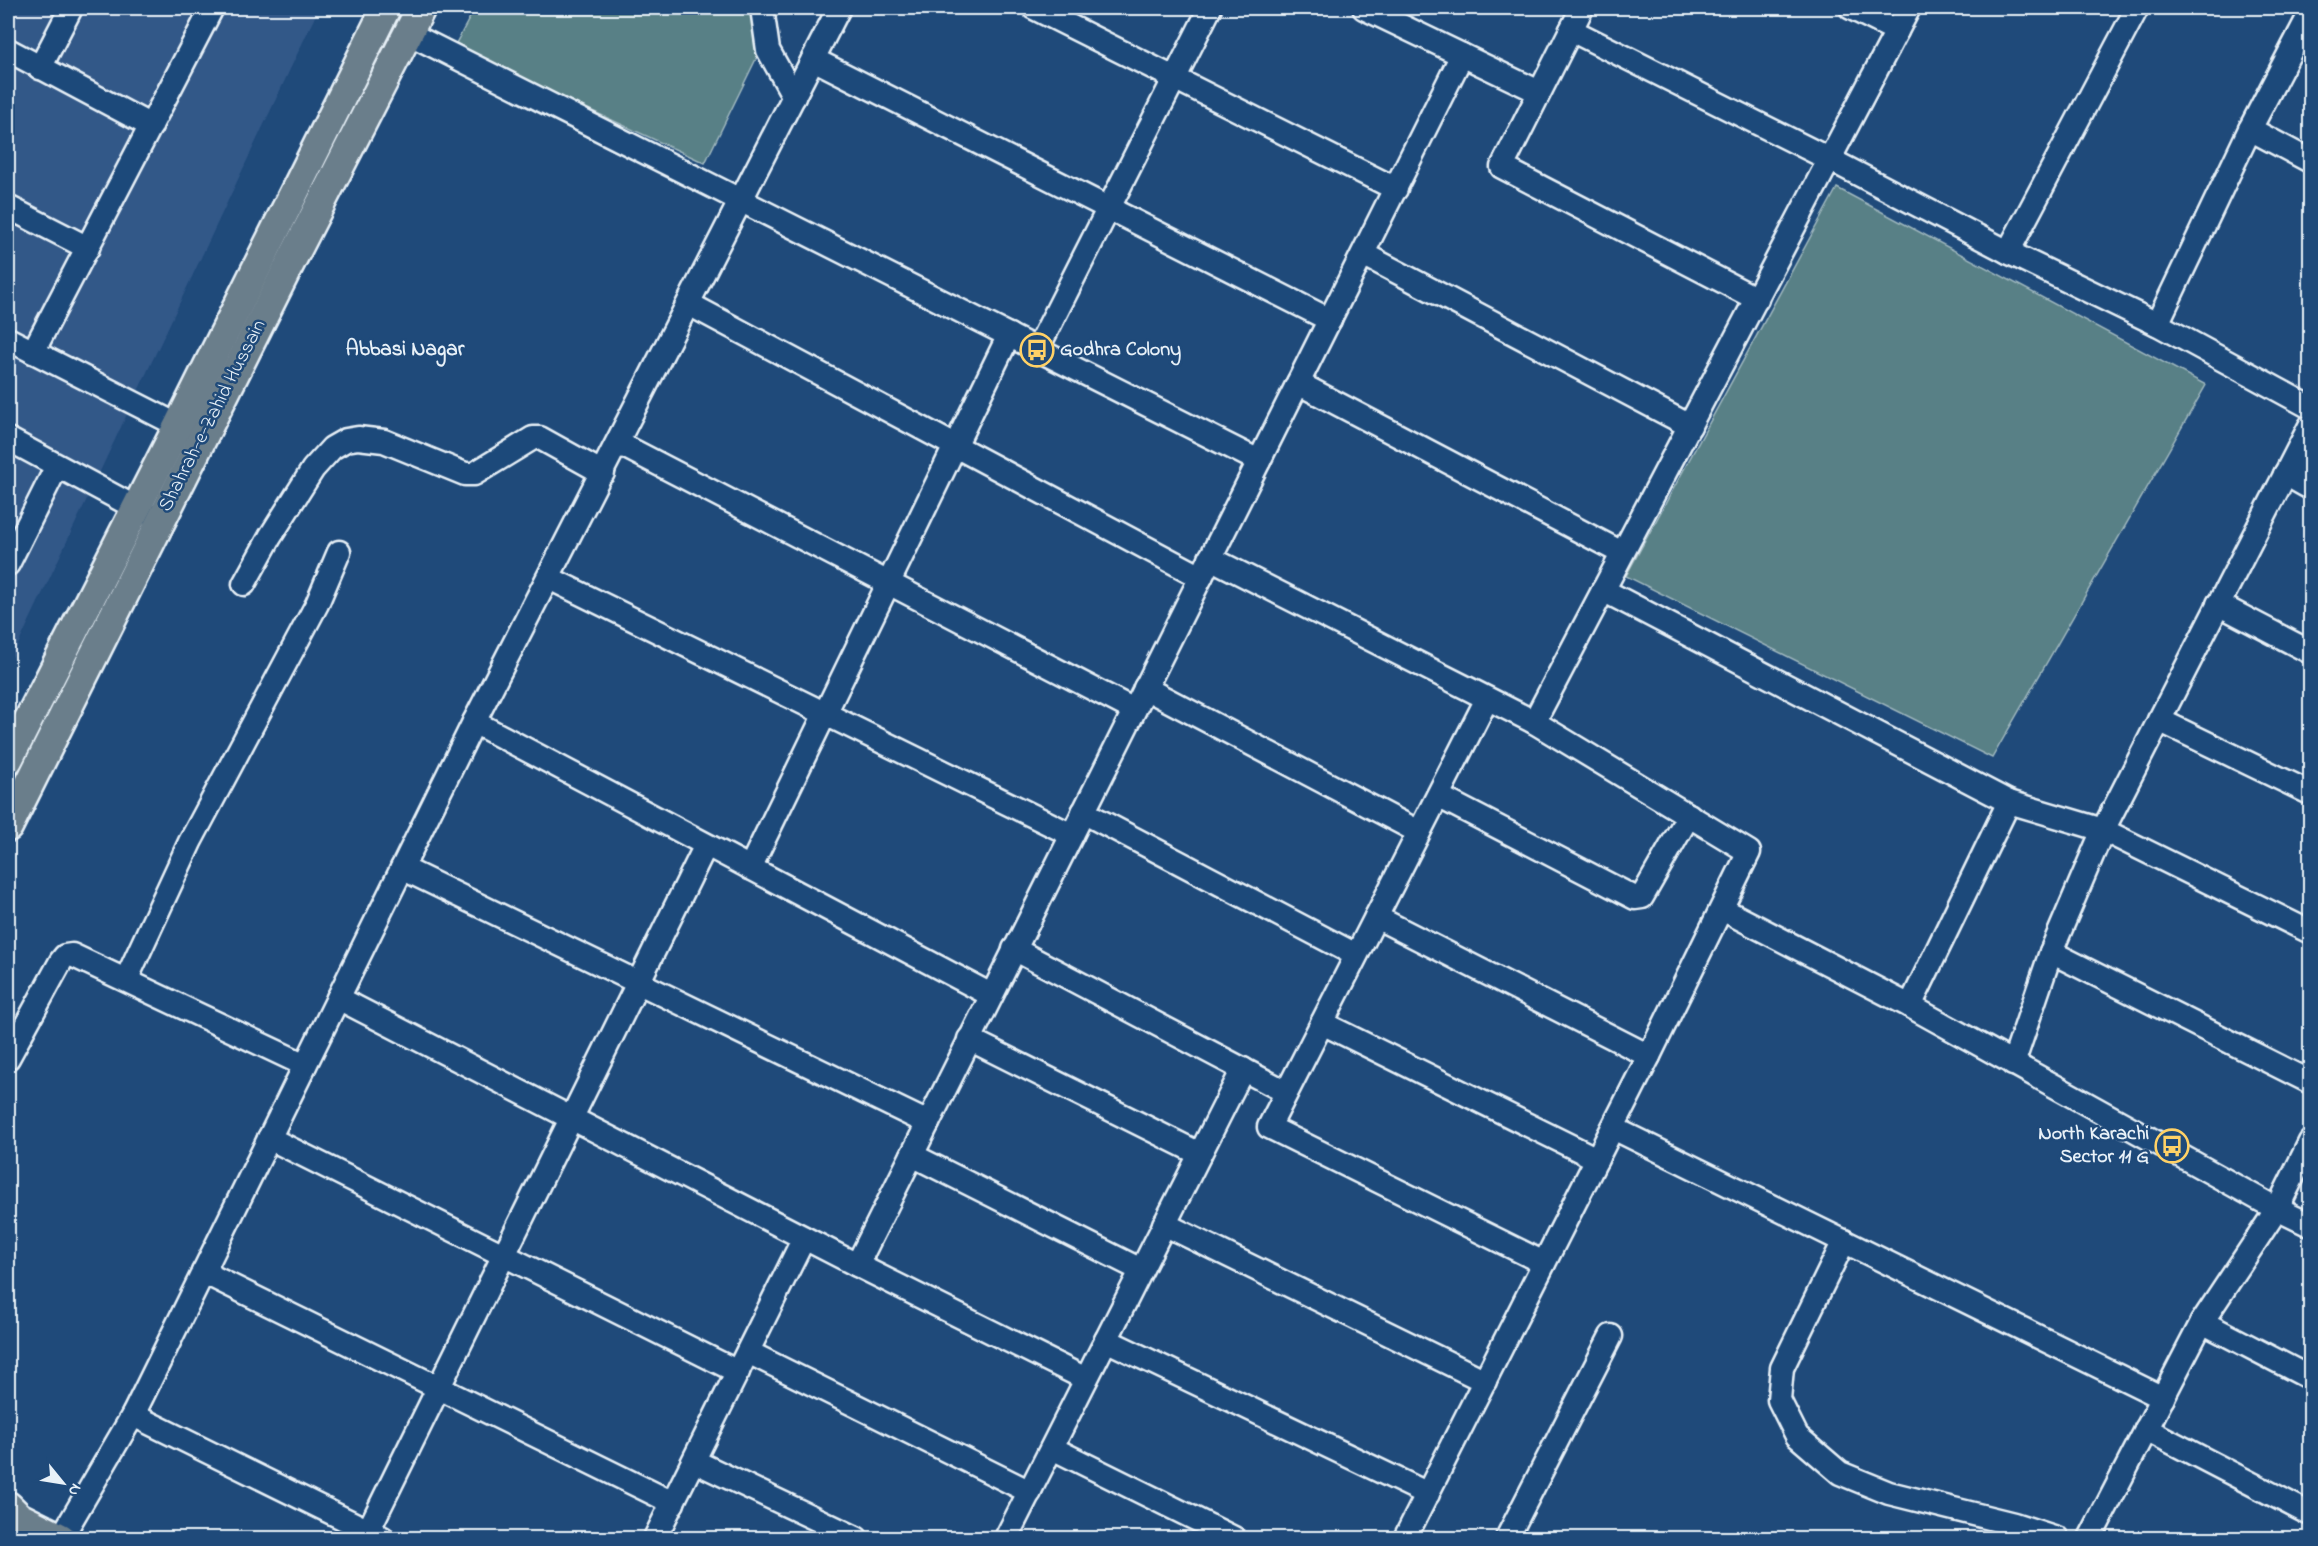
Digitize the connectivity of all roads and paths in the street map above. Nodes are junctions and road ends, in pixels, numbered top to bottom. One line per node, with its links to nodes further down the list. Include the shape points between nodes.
1 (71, 8): 21 (street)
2 (212, 8): 25 (street)
3 (386, 8): 48 (main road, Shahrah-e-Zahid Hussain)
4 (421, 8): 17 (main road, Shahrah-e-Zahid Hussain)
5 (762, 8): 24 (street, via 768,50)
6 (839, 8): 20 (street)
7 (1034, 8): 22 (street)
8 (1210, 8): 22 (street)
9 (1364, 8): 19 (street)
10 (1582, 8): 15 (street)
11 (1851, 8): 16 (street)
12 (1910, 8): 16 (street)
13 (2137, 8): 34 (street)
14 (2310, 14): 26 (street)
15 (1571, 30): 23 (street); 27 (street)
16 (1897, 31): 27 (street)
17 (408, 33): 30 (street); 48 (main road, Shahrah-e-Zahid Hussain)
18 (8, 50): 21 (street)
19 (1462, 56): 23 (street); 29 (street)
20 (813, 59): 24 (street); 32 (street)
21 (40, 68): 25 (street)
22 (1174, 78): 29 (street); 32 (street)
23 (1539, 92): 36 (street, via 1502,167)
24 (794, 97): 30 (street)
25 (151, 126): 33 (street)
26 (2250, 129): 28 (street); 39 (street)
27 (1831, 160): 34 (street); 36 (street)
28 (2310, 161)
29 (1396, 189): 35 (street)
30 (742, 200): 37 (street); 40 (street)
31 (8, 207): 33 (street)
32 (1108, 208): 38 (street); 42 (street)
33 (88, 248): 43 (street)
34 (2008, 252): 39 (street)
35 (1363, 254): 38 (street); 46 (street)
36 (1757, 299): 46 (street)
37 (689, 304): 50 (street); 51 (street)
38 (1330, 320): 44 (street)
39 (2157, 324): 45 (street)
40 (1009, 335): 42 (street); 51 (street)
41 (8, 339): 43 (street)
42 (1037, 350): 52 (street)
43 (33, 352): 48 (street)
44 (1298, 383): 52 (street); 59 (street)
45 (2310, 407)
46 (1690, 426): 59 (street)
47 (2310, 426): 55 (street)
48 (190, 432): 57 (main road, Shahrah-e-Zahid Hussain)
49 (8, 439): 53 (street)
50 (618, 443): 54 (street); 63 (street)
51 (955, 446): 61 (street); 63 (street)
52 (1259, 461): 61 (street)
53 (57, 465): 57 (street); 60 (street)
54 (603, 473): 62 (street); 64 (street, via 540,438 527,441 474,474 465,474 384,441 346,440 332,448 313,470)
55 (2285, 474): 56 (street); 66 (street)
56 (2310, 488)
57 (148, 514): 75 (main road, Shahrah-e-Zahid Hussain); 81 (main road, Shahrah-e-Zahid Hussain)
58 (339, 552): 94 (street, via 317,604 190,842)
59 (1622, 553): 65 (street)
60 (8, 564)
61 (1206, 568): 68 (street); 69 (street)
62 (549, 578): 71 (street); 73 (street)
63 (888, 583): 70 (street); 71 (street)
64 (244, 584)
65 (1603, 590): 74 (street); 78 (street)
66 (2218, 604): 67 (street); 72 (street)
67 (2310, 652)
68 (1145, 688): 70 (street); 83 (street)
69 (1487, 699): 74 (street); 77 (street)
70 (1134, 710): 79 (street)
71 (825, 714): 84 (street); 87 (street)
72 (2159, 720): 76 (street); 82 (street)
73 (474, 722): 85 (street); 86 (street)
74 (1534, 722): 80 (street)
75 (8, 760)
76 (2310, 793)
77 (1438, 796): 80 (street, via 1635,898 1642,897); 83 (street)
78 (2009, 802): 82 (street); 98 (street)
79 (1083, 812): 84 (street); 93 (street)
80 (1689, 815): 88 (street, via 1749,852)
81 (8, 826)
82 (2103, 830): 90 (street); 92 (street)
83 (1419, 832): 89 (street)
84 (1072, 835): 91 (street)
85 (706, 845): 87 (street); 95 (street)
86 (402, 868): 95 (street); 97 (street)
87 (750, 868): 96 (street)
88 (1722, 909): 98 (street); 101 (street)
89 (1376, 917): 93 (street); 101 (street)
90 (2310, 932)
91 (1014, 950): 96 (street); 105 (street)
92 (2051, 952): 103 (street); 106 (street)
93 (1356, 955): 99 (street)
94 (126, 980): 102 (street, via 72,955 65,956); 104 (street)
95 (638, 983): 108 (street); 109 (street)
96 (991, 995): 100 (street)
97 (338, 998): 104 (street); 108 (street)
98 (1910, 1006): 103 (street)
99 (1322, 1023): 107 (street); 115 (street)
100 (969, 1039): 109 (street); 113 (street)
101 (1649, 1056): 110 (street)
102 (8, 1058)
103 (2013, 1064): 116 (street)
104 (305, 1065): 111 (street)
105 (1243, 1069): 107 (street); 113 (street)
106 (2310, 1082)
107 (1286, 1092): 122 (street, via 1269,1127)
108 (571, 1119): 119 (street); 121 (street)
109 (928, 1123): 114 (street)
110 (1613, 1128): 115 (street); 120 (street)
111 (269, 1138): 121 (street); 125 (street)
112 (2310, 1142): 116 (street)
113 (1200, 1154): 117 (street)
114 (912, 1155): 123 (street); 124 (street)
115 (1597, 1159): 122 (street)
116 (2277, 1209): 118 (street); 126 (street)
117 (1164, 1224): 124 (street); 133 (street)
118 (2310, 1225)
119 (804, 1238): 123 (street); 129 (street)
120 (1844, 1241): 135 (street); 153 (street, via 1782,1368 1779,1400 1797,1436 1840,1473 1889,1493 1993,1518)
121 (504, 1256): 130 (street); 134 (street)
122 (1544, 1263): 133 (street)
123 (858, 1265): 132 (street)
124 (1141, 1270): 128 (street)
125 (203, 1272): 134 (street); 136 (street)
126 (2202, 1322): 131 (street); 135 (street)
127 (1611, 1336): 152 (street)
128 (1106, 1340): 132 (street); 141 (street)
129 (748, 1352): 130 (street); 140 (street)
130 (738, 1372): 139 (street)
131 (2310, 1378)
132 (1086, 1379): 138 (street)
133 (1485, 1381): 141 (street)
134 (439, 1388): 142 (street); 145 (street)
135 (2163, 1398): 137 (street)
136 (133, 1415): 145 (street); 146 (street)
137 (2146, 1429): 144 (street); 154 (street)
138 (1052, 1448): 140 (street); 150 (street)
139 (694, 1461): 142 (street); 148 (street)
140 (1030, 1492): 149 (street)
141 (1428, 1494): 151 (street)
142 (673, 1503): 147 (street)
143 (11, 1514): 146 (main road)
144 (2310, 1514)
145 (376, 1535)
146 (61, 1538)
147 (656, 1539)
148 (856, 1539)
149 (1006, 1539)
150 (1234, 1539)
151 (1405, 1539)
152 (1507, 1539)
153 (2057, 1539)
154 (2090, 1539)

